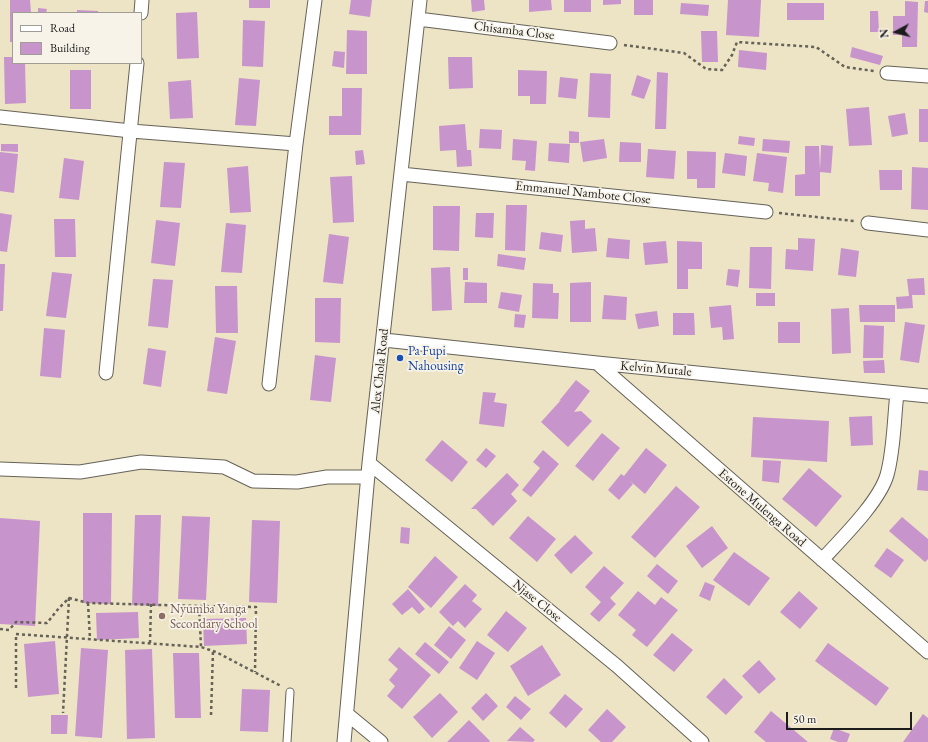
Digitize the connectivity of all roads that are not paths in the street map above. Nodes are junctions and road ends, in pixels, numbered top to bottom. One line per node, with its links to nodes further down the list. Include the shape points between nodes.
1 (142, 0): 4 (street)
2 (314, 0): 12 (street)
3 (420, 0): 5 (street, Alex Chola Road)
4 (141, 12)
5 (418, 19): 6 (street, Chisamba Close); 13 (street, Alex Chola Road)
6 (610, 43)
7 (137, 64): 11 (street)
8 (887, 73): 9 (street)
9 (928, 76)
10 (0, 117): 11 (street)
11 (131, 131): 12 (street); 19 (street)
12 (296, 144): 20 (street)
13 (401, 174): 14 (street, Emmanuel Nambote Close); 17 (street, Alex Chola Road)
14 (766, 212)
15 (868, 223): 16 (street)
16 (928, 230)
17 (384, 340): 18 (street, Kelvin Mutale); 23 (street, Alex Chola Road)
18 (597, 363): 21 (street, Kelvin Mutale); 26 (street, Estone Mulenga Road)
19 (106, 373)
20 (269, 384)
21 (897, 392): 22 (street, Kelvin Mutale); 26 (street, via 890,459 882,488)
22 (928, 396)
23 (370, 463): 25 (street, Alex Chola Road); 33 (street, Njase Close, via 617,666)
24 (0, 469): 25 (street, via 80,472 141,462 224,466 253,481 297,482 327,477)
25 (368, 477): 29 (street, Alex Chola Road)
26 (822, 560): 27 (street, Estone Mulenga Road)
27 (928, 652)
28 (290, 692): 30 (lane)
29 (347, 714): 31 (street, Alex Chola Road); 32 (street)
30 (287, 742)
31 (344, 742)
32 (381, 742)
33 (702, 742)

